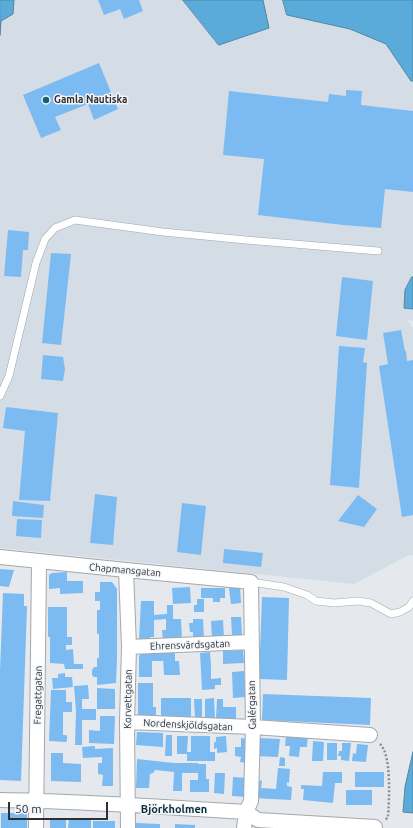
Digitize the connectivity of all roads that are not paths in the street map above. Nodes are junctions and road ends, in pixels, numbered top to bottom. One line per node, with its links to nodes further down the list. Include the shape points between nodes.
1 (378, 251): 2 (lane, via 163,232 75,220 55,228 45,239 36,263 9,376)
2 (0, 396)
3 (0, 557): 4 (street, Chapmansgatan)
4 (39, 562): 5 (street, Chapmansgatan); 14 (street, Fregattgatan)
5 (126, 570): 6 (street, Chapmansgatan); 9 (street, Korvettgatan)
6 (251, 582): 7 (lane, via 284,587 316,601 371,603 391,614 409,607); 8 (street, Galérgatan)
7 (413, 601)
8 (251, 642): 9 (street, Ehrensvärdsgatan); 11 (street, Galérgatan)
9 (129, 647): 10 (street, Korvettgatan)
10 (127, 722): 11 (street, Nordenskjöldsgatan); 15 (street, Korvettgatan)
11 (253, 727): 12 (street, Nordenskjöldsgatan); 16 (street, Galérgatan, via 251,801)
12 (370, 735)
13 (0, 800): 14 (street)
14 (36, 800): 15 (street); 17 (street, Fregattgatan)
15 (128, 804): 16 (street); 18 (street, Korvettgatan)
16 (246, 812): 19 (street, Galérgatan); 20 (street, via 258,820)
17 (36, 828)
18 (128, 828)
19 (244, 828)
20 (375, 828)

